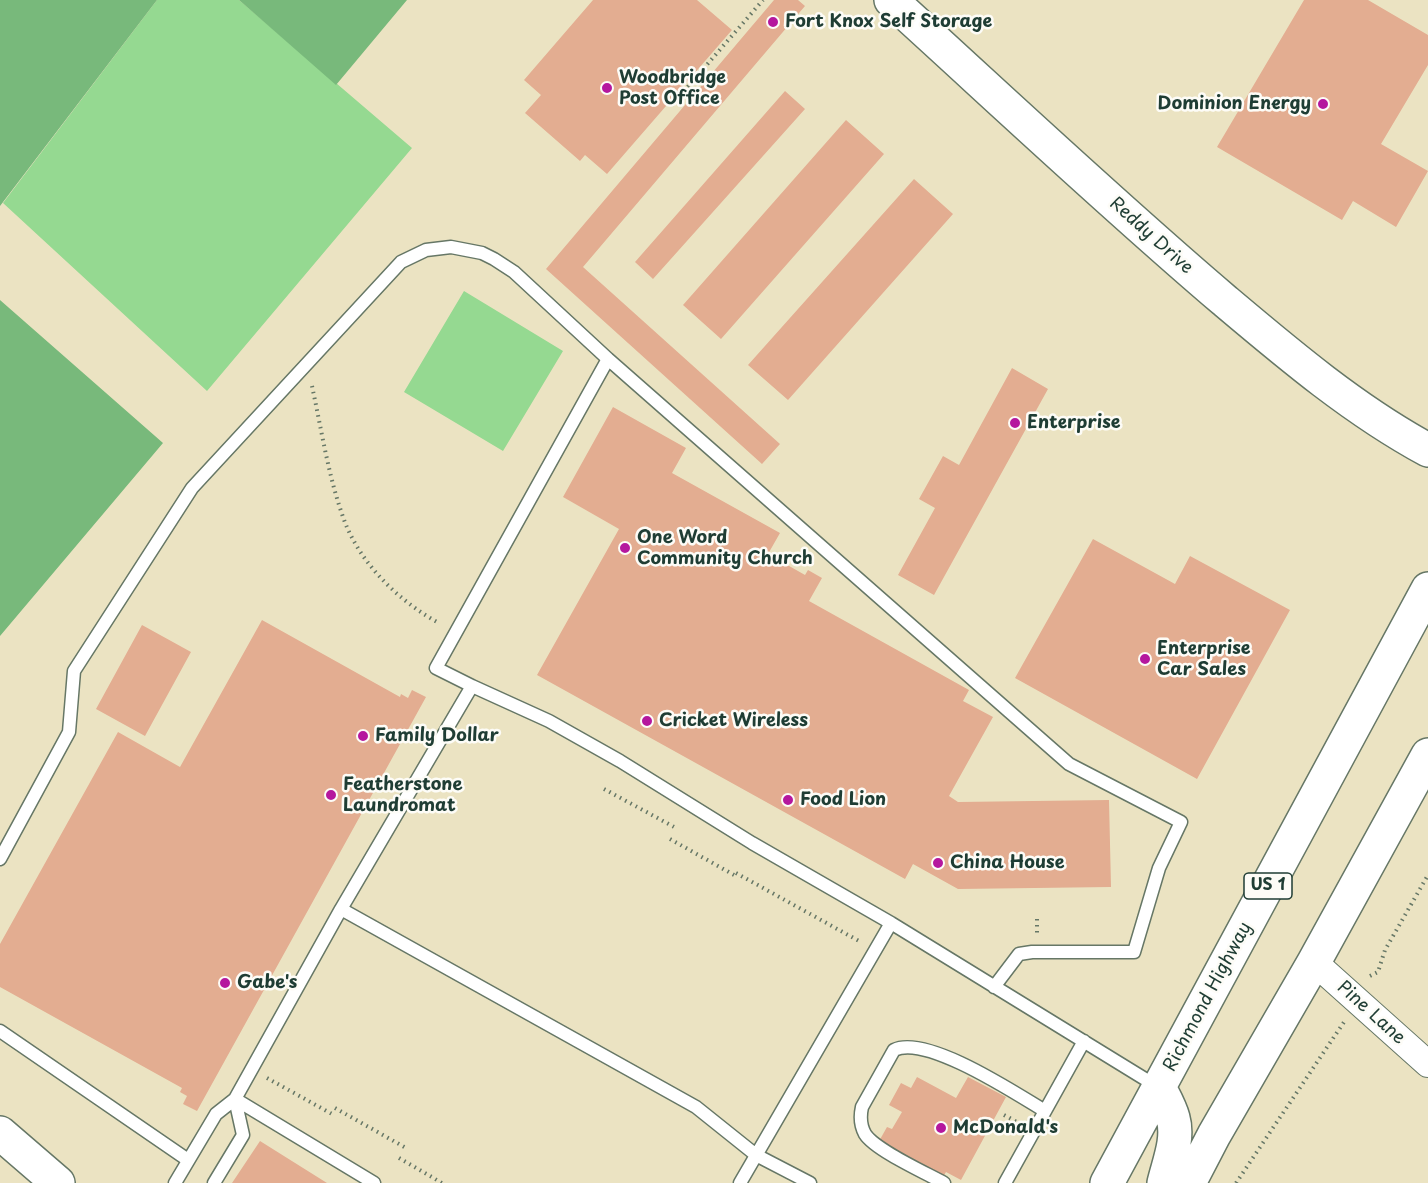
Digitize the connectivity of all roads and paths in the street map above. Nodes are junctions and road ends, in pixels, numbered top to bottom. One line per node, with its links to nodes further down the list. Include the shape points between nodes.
1 (763, 0): 3 (path)
2 (891, 0): 6 (main road, Reddy Drive, via 1267,336 1376,420)
3 (672, 105)
4 (608, 359): 5 (lane, via 514,272 482,253 451,247 426,250 401,262); 8 (lane); 21 (lane, via 1069,764 1182,822 1159,868 1134,952 1019,954)
5 (307, 365): 8 (path, via 339,505 359,548 392,590); 14 (lane, via 192,488 74,671 69,732)
6 (1428, 450)
7 (1428, 589): 27 (main road, Richmond Highway / US 1)
8 (456, 632): 9 (lane, via 436,668)
9 (472, 686): 16 (lane); 17 (lane, via 549,721 620,761)
10 (1428, 755): 19 (main road)
11 (604, 789): 12 (path)
12 (676, 828)
13 (670, 839): 18 (path)
14 (0, 859)
15 (1428, 875): 20 (path, via 1385,950 1378,972)
16 (341, 909): 26 (lane); 34 (lane, via 696,1107)
17 (891, 923): 18 (lane); 21 (lane)
18 (876, 950): 34 (lane)
19 (1314, 962): 25 (street, Pine Lane); 48 (main road)
20 (1371, 975)
21 (994, 987): 24 (lane)
22 (0, 1031): 36 (lane)
23 (1338, 1031): 49 (path)
24 (1083, 1041): 27 (lane); 30 (lane)
25 (1428, 1064)
26 (252, 1069): 28 (lane); 31 (path)
27 (1159, 1087): 46 (main road, Richmond Highway / US 1); 47 (main road, via 1175,1126)
28 (235, 1099): 36 (lane, via 216,1114); 39 (lane, via 243,1135); 40 (lane)
29 (335, 1108): 33 (path)
30 (1046, 1111): 44 (lane, via 932,1051 906,1046 894,1050 862,1107 860,1117 865,1133 878,1147); 45 (lane)
31 (332, 1113)
32 (0, 1133): 37 (main road)
33 (406, 1148)
34 (756, 1155): 42 (lane); 43 (lane)
35 (399, 1158): 41 (path)
36 (188, 1160): 38 (lane)
37 (58, 1183)
38 (175, 1183)
39 (214, 1183)
40 (374, 1183)
41 (442, 1183)
42 (740, 1183)
43 (810, 1183)
44 (944, 1183)
45 (1005, 1183)
46 (1107, 1183)
47 (1164, 1183)
48 (1190, 1183)
49 (1236, 1183)

